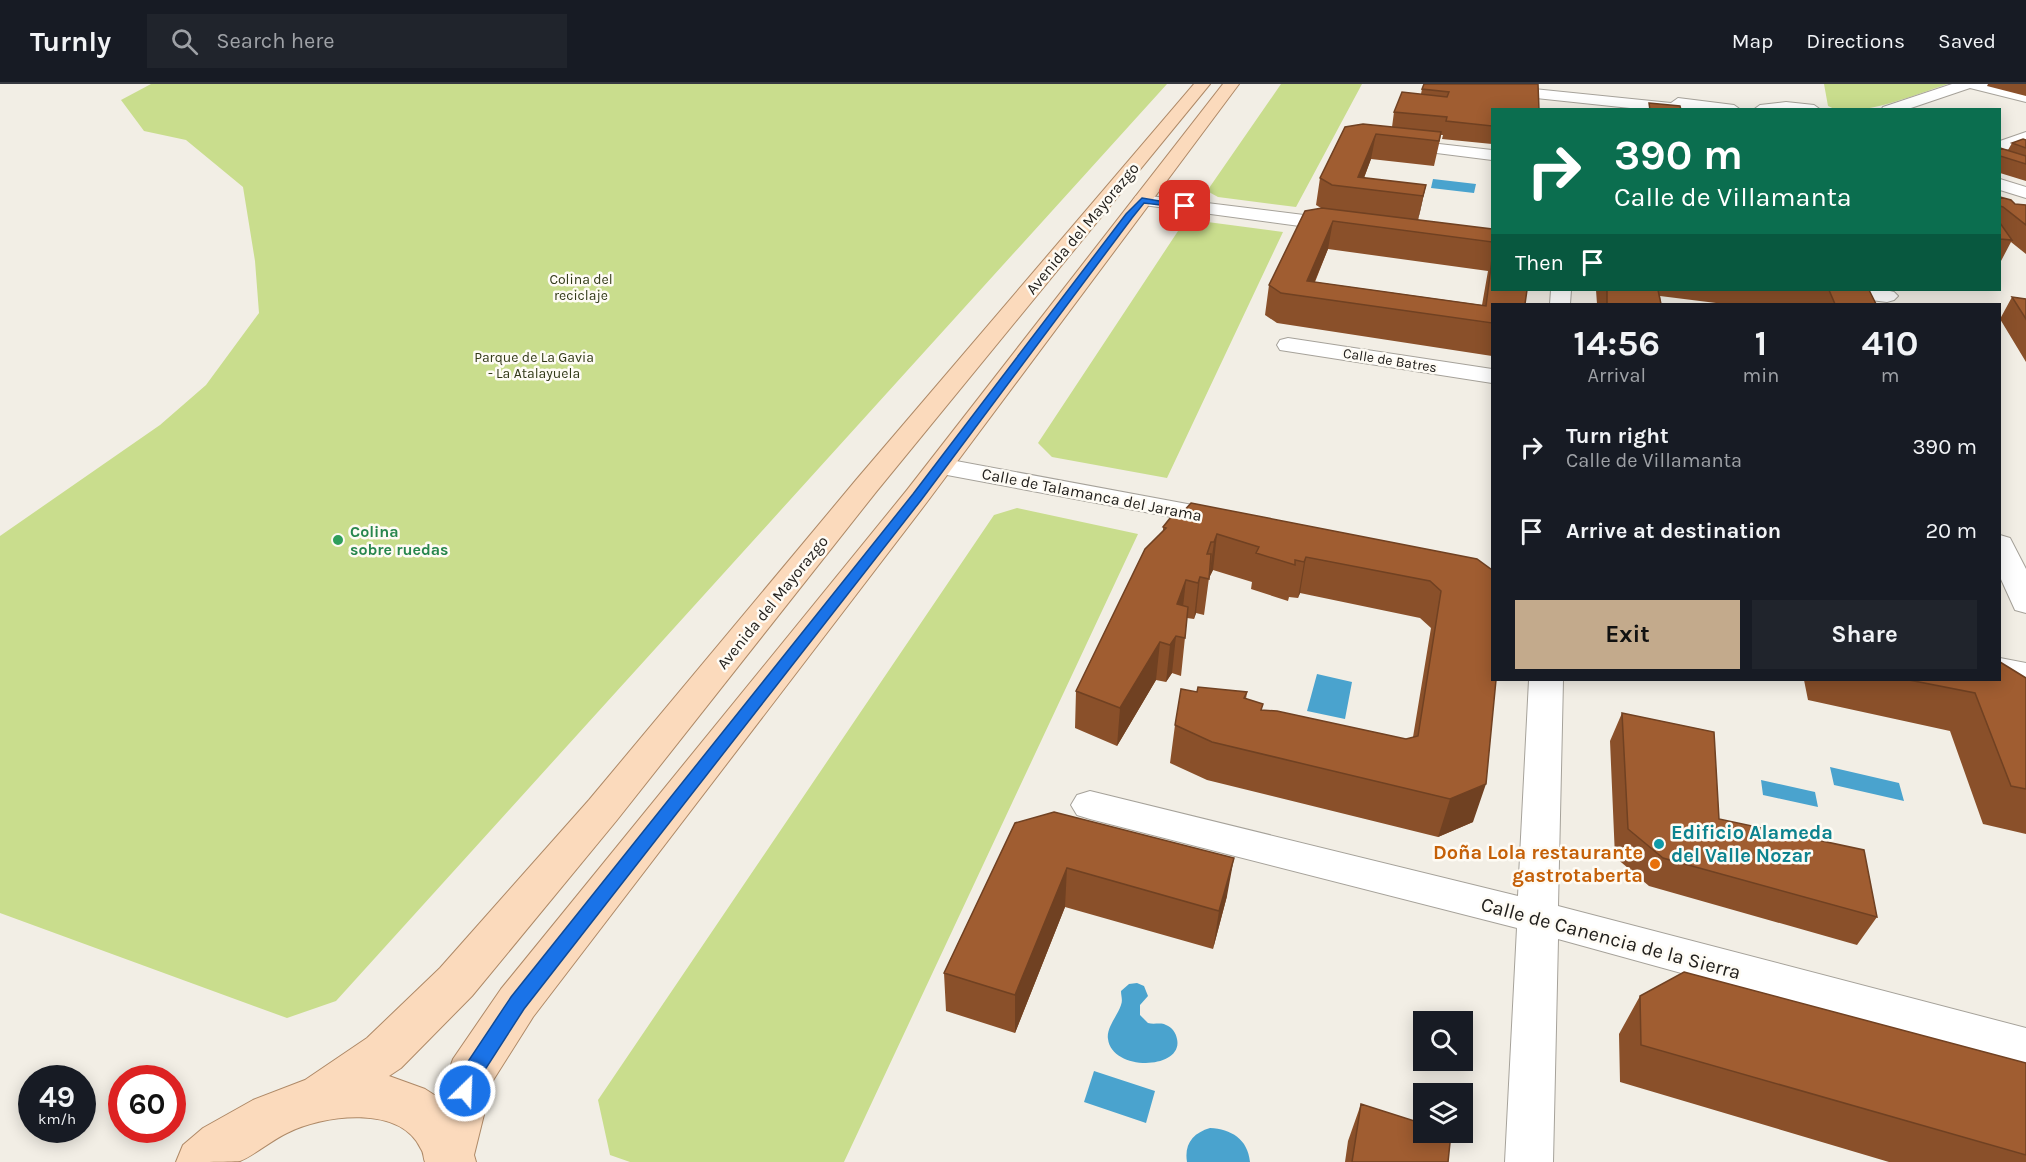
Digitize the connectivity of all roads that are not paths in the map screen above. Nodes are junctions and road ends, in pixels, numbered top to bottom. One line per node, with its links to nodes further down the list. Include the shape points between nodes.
1 (1202, 84): 39 (main road, Avenida del Mayorazgo, via 866,486 603,810 456,982 384,1053)
2 (1231, 84): 23 (main road, Avenida del Mayorazgo)
3 (1440, 84): 8 (street)
4 (1482, 84): 10 (street)
5 (1970, 84): 7 (street); 14 (street)
6 (1806, 92): 13 (street)
7 (2026, 98)
8 (1568, 103): 9 (street)
9 (1662, 108)
10 (1715, 108)
11 (1777, 108): 12 (street)
12 (1798, 108)
13 (1811, 108)
14 (1894, 108)
15 (2026, 137): 17 (street)
16 (1382, 143): 20 (street)
17 (2001, 146)
18 (2001, 146): 19 (street)
19 (2026, 154)
20 (1491, 155)
21 (2001, 184): 22 (street)
22 (2026, 193)
23 (1142, 200): 24 (street); 29 (main road, Avenida del Mayorazgo)
24 (1366, 229)
25 (1845, 291): 26 (street)
26 (1887, 297)
27 (1288, 345): 28 (street, Calle de Batres)
28 (1491, 376)
29 (939, 466): 30 (street, Calle de Talamanca del Jarama); 40 (main road, Avenida del Mayorazgo, via 517,1003 470,1075)
30 (1252, 524)
31 (2001, 546): 32 (street)
32 (2026, 603)
33 (2001, 669): 34 (street)
34 (2026, 674)
35 (1546, 681): 37 (street)
36 (1090, 805): 37 (street, Calle de Canencia de la Sierra)
37 (1537, 917): 38 (street, Calle de Canencia de la Sierra); 42 (street)
38 (2026, 1047)
39 (320, 1098): 40 (main road, via 367,1094 408,1105 438,1130); 41 (main road, via 267,1116 216,1147)
40 (450, 1159)
41 (201, 1162)
42 (1529, 1162)

